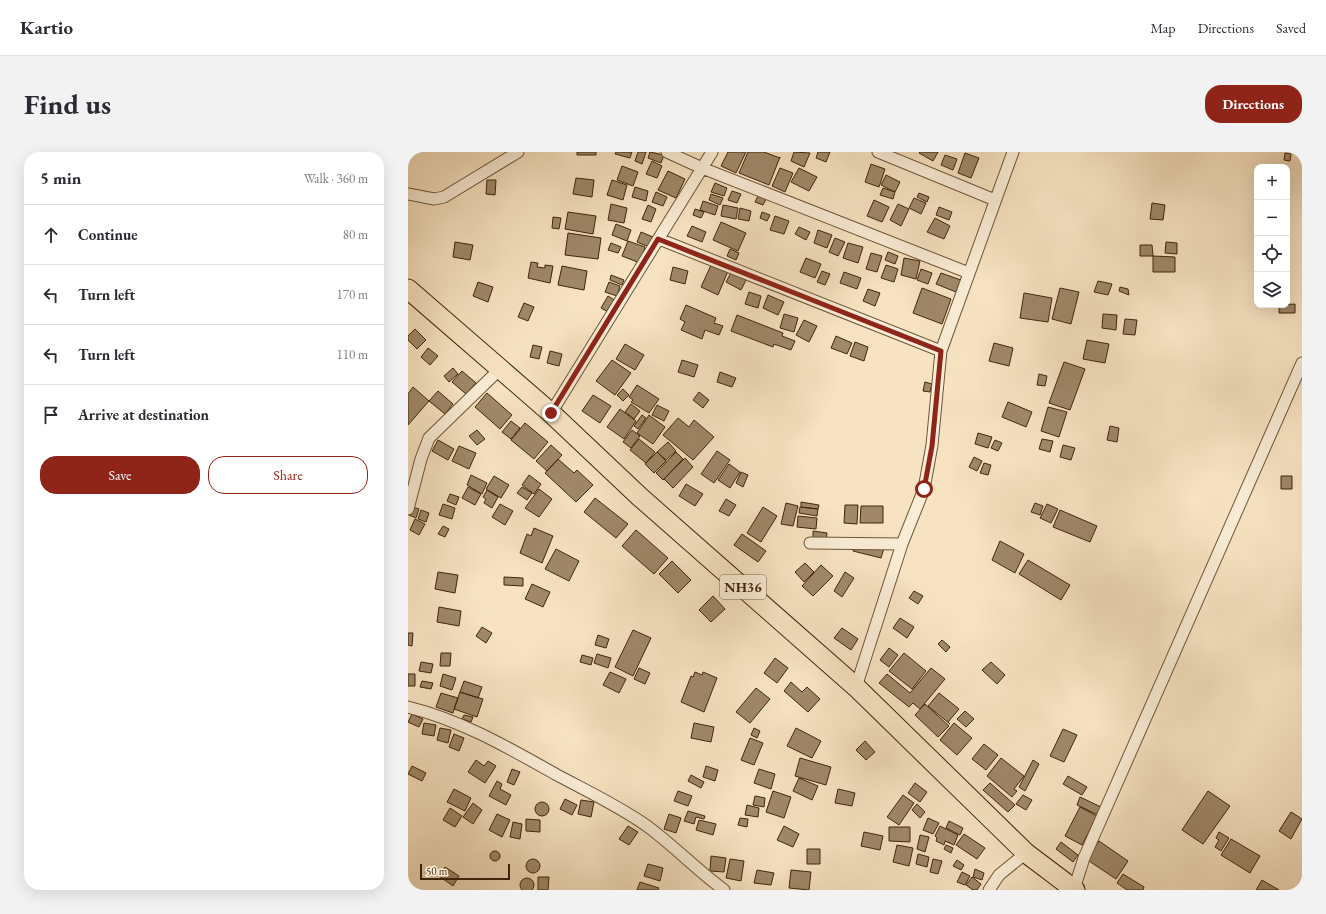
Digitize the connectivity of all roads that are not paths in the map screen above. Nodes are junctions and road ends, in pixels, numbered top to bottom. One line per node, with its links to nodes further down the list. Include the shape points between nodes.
1 (518, 152): 7 (street, via 444,198 434,199)
2 (667, 152): 6 (street)
3 (712, 152): 6 (street)
4 (878, 152): 8 (street)
5 (1012, 152): 8 (street)
6 (702, 168): 9 (street); 10 (street)
7 (408, 194)
8 (995, 200): 10 (street)
9 (658, 239): 12 (street); 15 (street)
10 (969, 273): 12 (street)
11 (411, 297): 14 (highway, NH36)
12 (941, 351): 18 (street, via 932,446 924,489)
13 (1302, 363): 24 (street, via 1084,858)
14 (500, 369): 15 (highway, NH36); 16 (street, via 429,438)
15 (551, 413): 19 (highway, NH36, via 640,496)
16 (408, 509)
17 (810, 543): 18 (street)
18 (902, 544): 19 (street)
19 (856, 687): 21 (highway, NH36)
20 (408, 707): 22 (street, via 432,713 490,738 609,803 670,844)
21 (1026, 853): 23 (street, via 999,874); 24 (highway, NH36)
22 (724, 890)
23 (989, 890)
24 (1074, 890)

